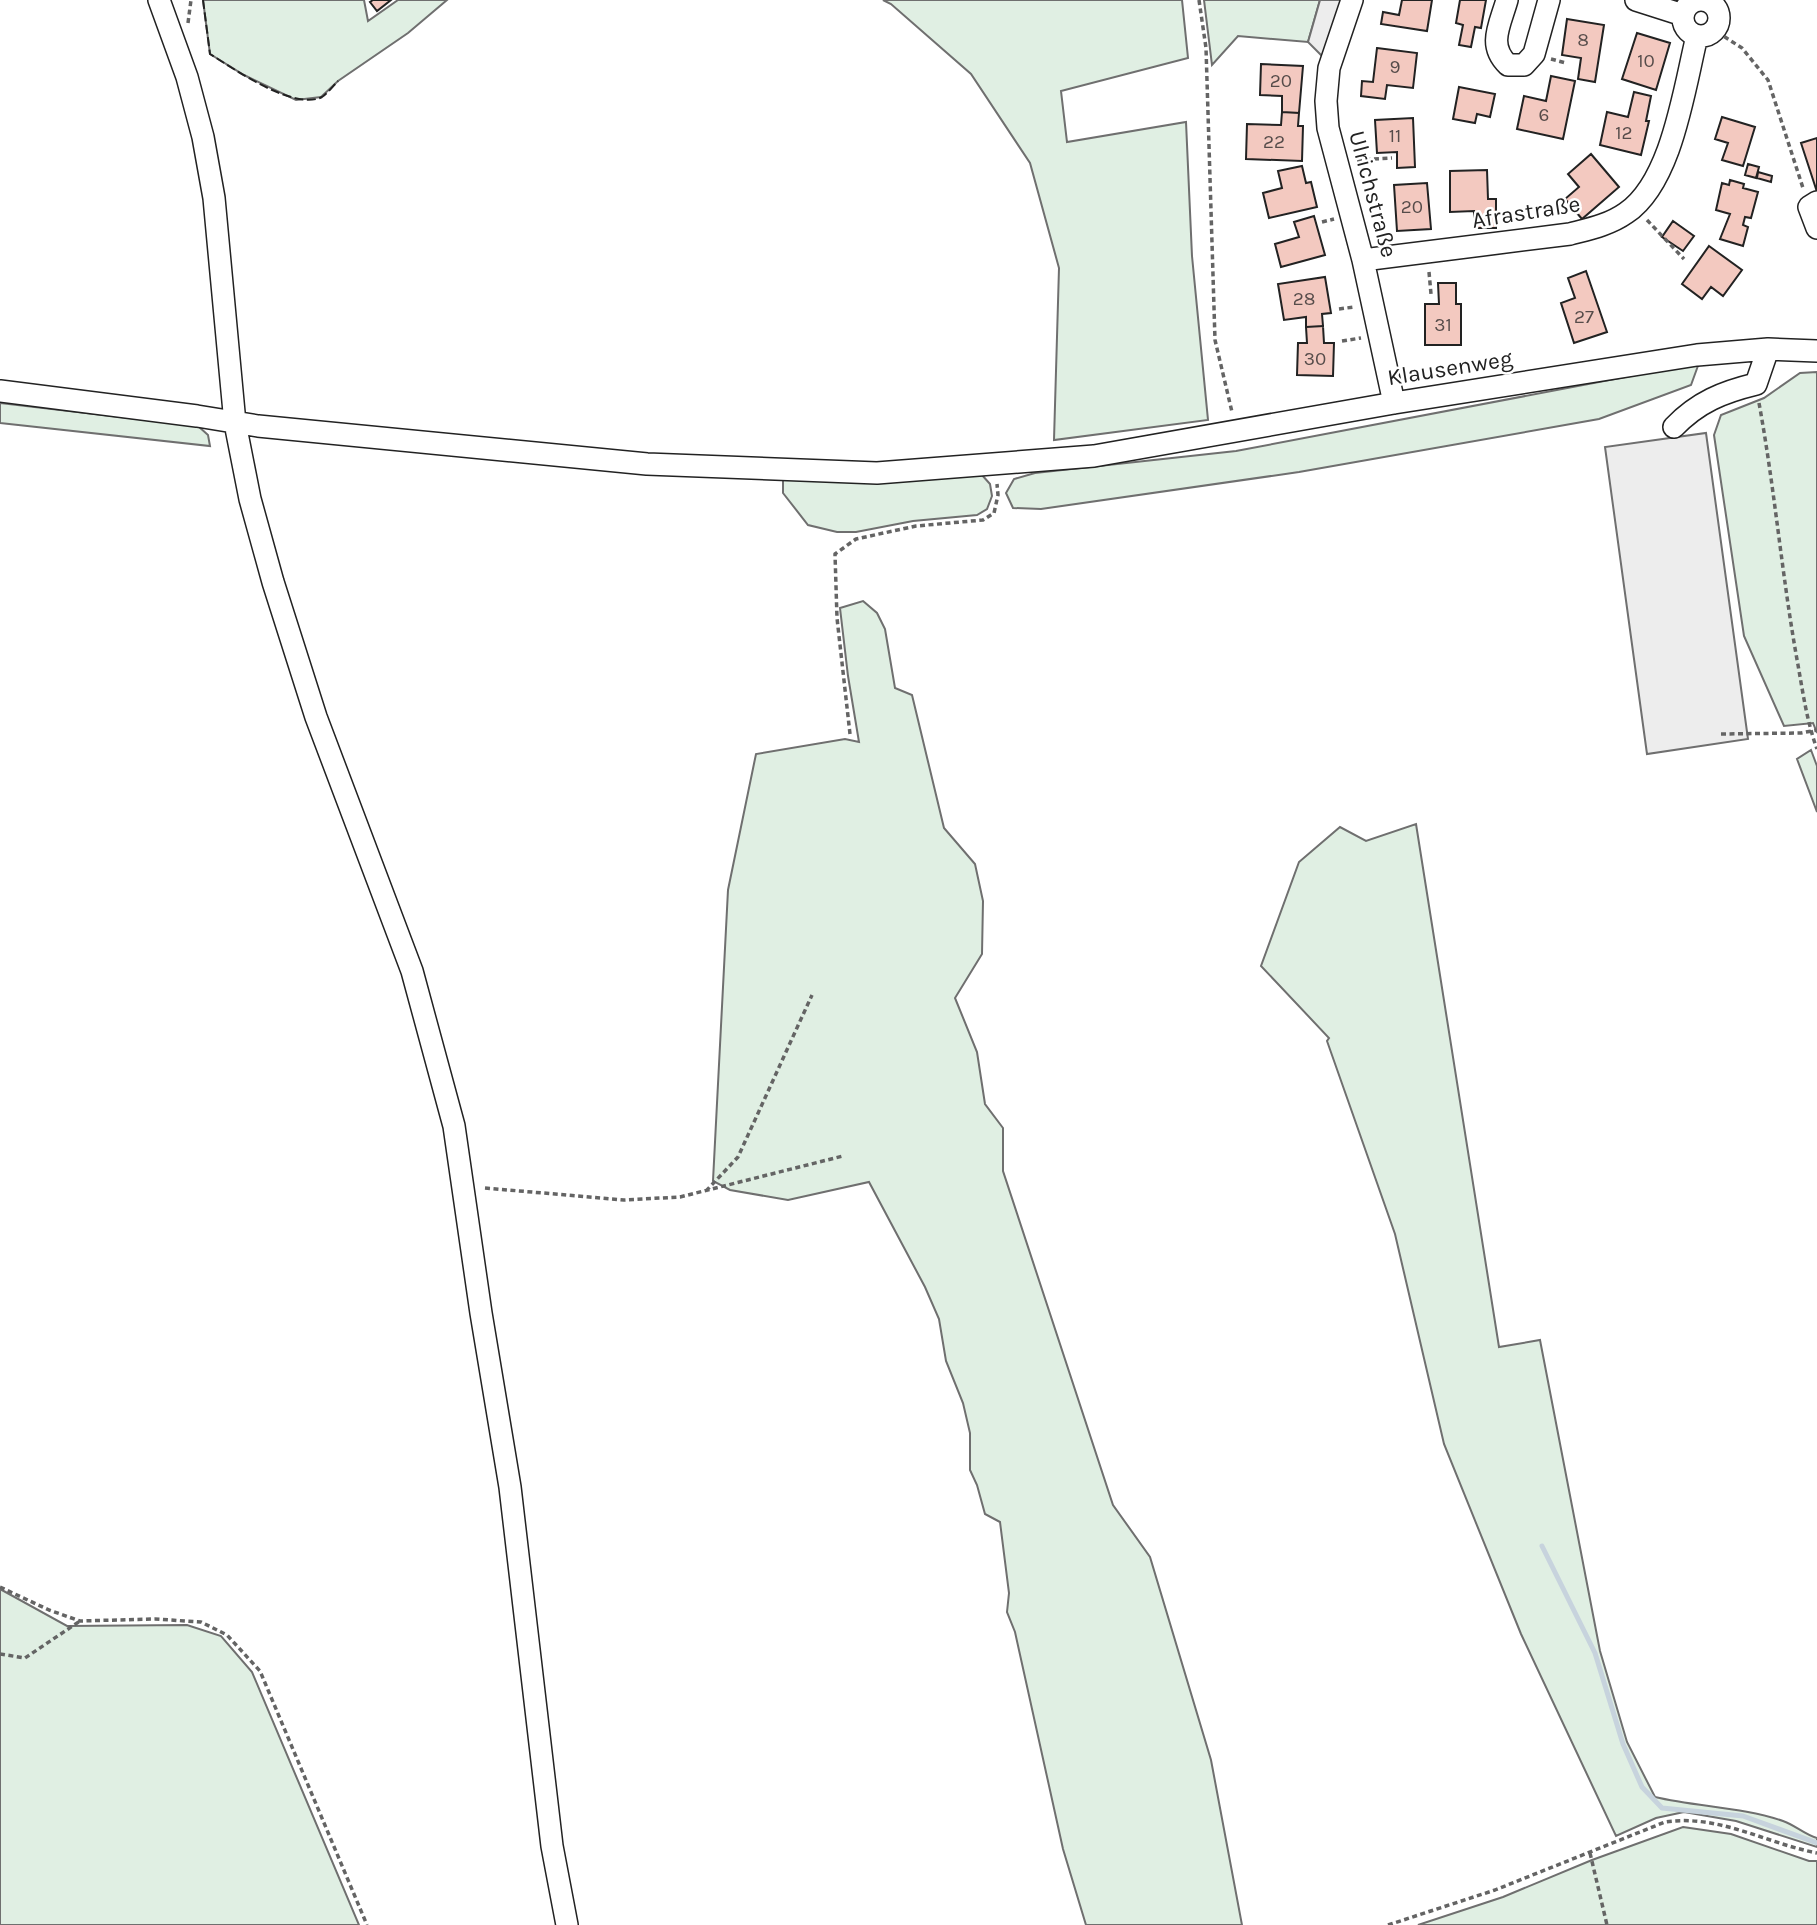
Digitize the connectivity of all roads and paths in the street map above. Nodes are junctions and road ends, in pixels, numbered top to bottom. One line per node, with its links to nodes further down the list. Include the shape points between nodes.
1 (159, 0): 20 (street, via 187,77 214,198)
2 (1199, 0): 22 (path, via 1206,48 1215,340)
3 (1352, 0): 14 (street, Ulrichstraße, via 1329,68 1326,100 1328,128)
4 (1507, 0): 5 (street, via 1495,42 1498,55 1508,65 1524,65 1534,54)
5 (1549, 0)
6 (1636, 0): 8 (street)
7 (1710, 1): 8 (street, Afrastraße, via 1695,1); 9 (street, Afrastraße, via 1718,22)
8 (1683, 15): 9 (street, via 1689,32)
9 (1705, 34): 10 (street, Afrastraße, via 1662,167); 11 (path, via 1742,48 1768,80)
10 (1636, 204): 13 (path); 14 (street, Afrastraße, via 1600,226 1570,234)
11 (1813, 204): 12 (street)
12 (1817, 228)
13 (1684, 259)
14 (1363, 260): 19 (street, Ulrichstraße)
15 (1768, 349): 16 (street, Klausenweg); 17 (street); 19 (street, Klausenweg, via 1625,365)
16 (1817, 351)
17 (1756, 384): 21 (street, via 1727,391 1690,411); 25 (path)
18 (0, 391): 20 (street, Klausenweg)
19 (1395, 403): 22 (street, Klausenweg)
20 (235, 424): 23 (street, Klausenweg, via 647,464 877,473); 40 (street, via 273,582 316,717 412,971 454,1126 510,1487 552,1846)
21 (1674, 427)
22 (1238, 430): 23 (street, Klausenweg, via 1094,456)
23 (996, 464): 26 (path, via 994,513 983,520 916,526 856,539 835,554)
24 (1817, 730): 25 (path)
25 (1810, 732): 27 (path); 28 (path)
26 (850, 734)
27 (1721, 734)
28 (1817, 749)
29 (812, 995): 32 (path, via 737,1157)
30 (843, 1156): 32 (path)
31 (485, 1188): 32 (path, via 624,1200 680,1198)
32 (704, 1192)
33 (0, 1587): 34 (path)
34 (80, 1621): 35 (path, via 25,1658); 39 (path, via 201,1622 227,1635 260,1671)
35 (0, 1654)
36 (1590, 1853): 37 (path, via 1665,1822 1684,1819 1738,1828); 38 (path); 42 (path)
37 (1817, 1853)
38 (1402, 1923): 41 (path)
39 (367, 1925)
40 (567, 1925)
41 (1388, 1925)
42 (1607, 1925)

